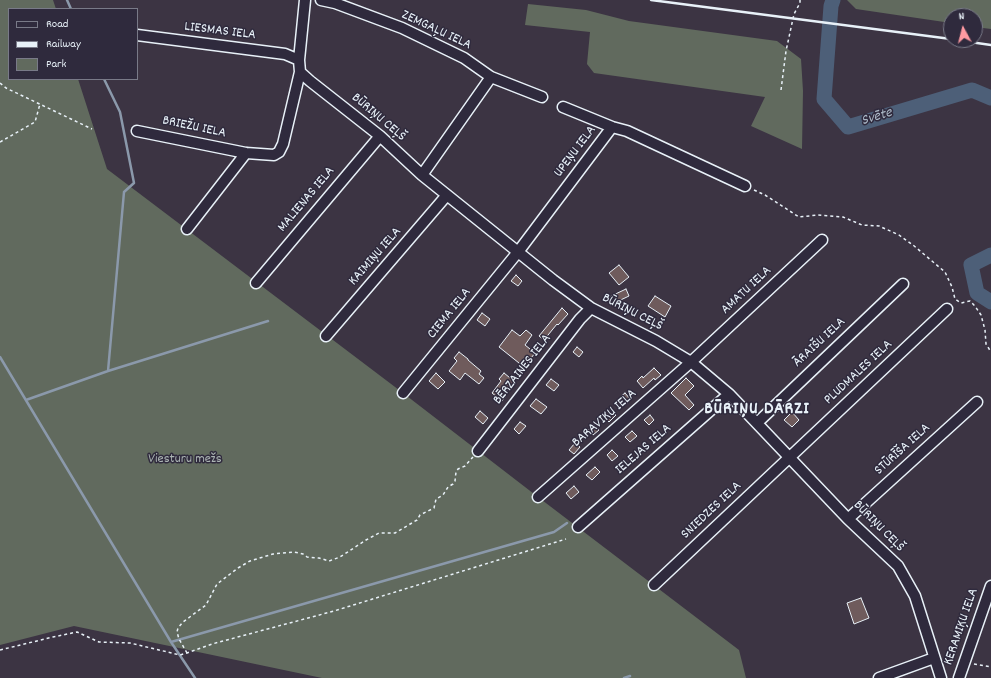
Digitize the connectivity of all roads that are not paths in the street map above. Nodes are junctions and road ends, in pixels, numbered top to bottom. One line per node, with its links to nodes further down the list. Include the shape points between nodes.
1 (305, 0): 4 (street)
2 (321, 0): 6 (street, ZEMGAĻU IELA, via 402,28 464,58)
3 (138, 35): 4 (street, LIESMAS IELA, via 284,54)
4 (299, 60): 5 (street)
5 (300, 72): 11 (street, BŪRIŅU CEĻŠ); 12 (street, BRIEŽU IELA, via 279,152 274,155)
6 (491, 77): 7 (street, ZEMGAĻU IELA); 13 (street)
7 (542, 97)
8 (563, 107): 9 (street)
9 (612, 127): 14 (street, UPEŅU IELA, via 627,130); 18 (street, UPEŅU IELA)
10 (137, 131): 12 (street, BRIEŽU IELA)
11 (380, 136): 13 (street, BŪRIŅU CEĻŠ); 19 (street, MALIENAS IELA)
12 (246, 153): 16 (street)
13 (422, 175): 15 (street, BŪRIŅU CEĻŠ)
14 (745, 186)
15 (447, 195): 18 (street, BŪRIŅU CEĻŠ); 23 (street, KAIMIŅU IELA)
16 (187, 229)
17 (822, 240): 24 (street, AMATU IELA)
18 (518, 252): 21 (street, BŪRIŅU CEĻŠ); 25 (street, CIEMA IELA)
19 (256, 283)
20 (903, 284): 28 (street, ĀRAIŠU IELA)
21 (591, 308): 24 (street, BŪRIŅU CEĻŠ); 29 (street, BĒRZAINES IELA)
22 (947, 309): 30 (street, PLUDMALES IELA)
23 (326, 336)
24 (691, 362): 26 (street, BŪRIŅU CEĻŠ); 31 (street, BARAVIKU IELA)
25 (404, 393)
26 (729, 394): 28 (street, BŪRIŅU CEĻŠ); 33 (street, IELEJAS IELA)
27 (977, 402): 32 (street, STŪRĪŠA IELA)
28 (757, 423): 30 (street, BŪRIŅU CEĻŠ)
29 (478, 451)
30 (790, 457): 32 (street, BŪRIŅU CEĻŠ); 34 (street, SNIEDZES IELA)
31 (538, 497)
32 (848, 518): 36 (street, BŪRIŅU CEĻŠ, via 898,566 915,596)
33 (578, 527)
34 (654, 584)
35 (991, 586): 39 (street, KERAMIĶU IELA)
36 (934, 658): 37 (street); 38 (street, BŪRIŅU CEĻŠ)
37 (878, 678)
38 (941, 678)
39 (959, 678)

